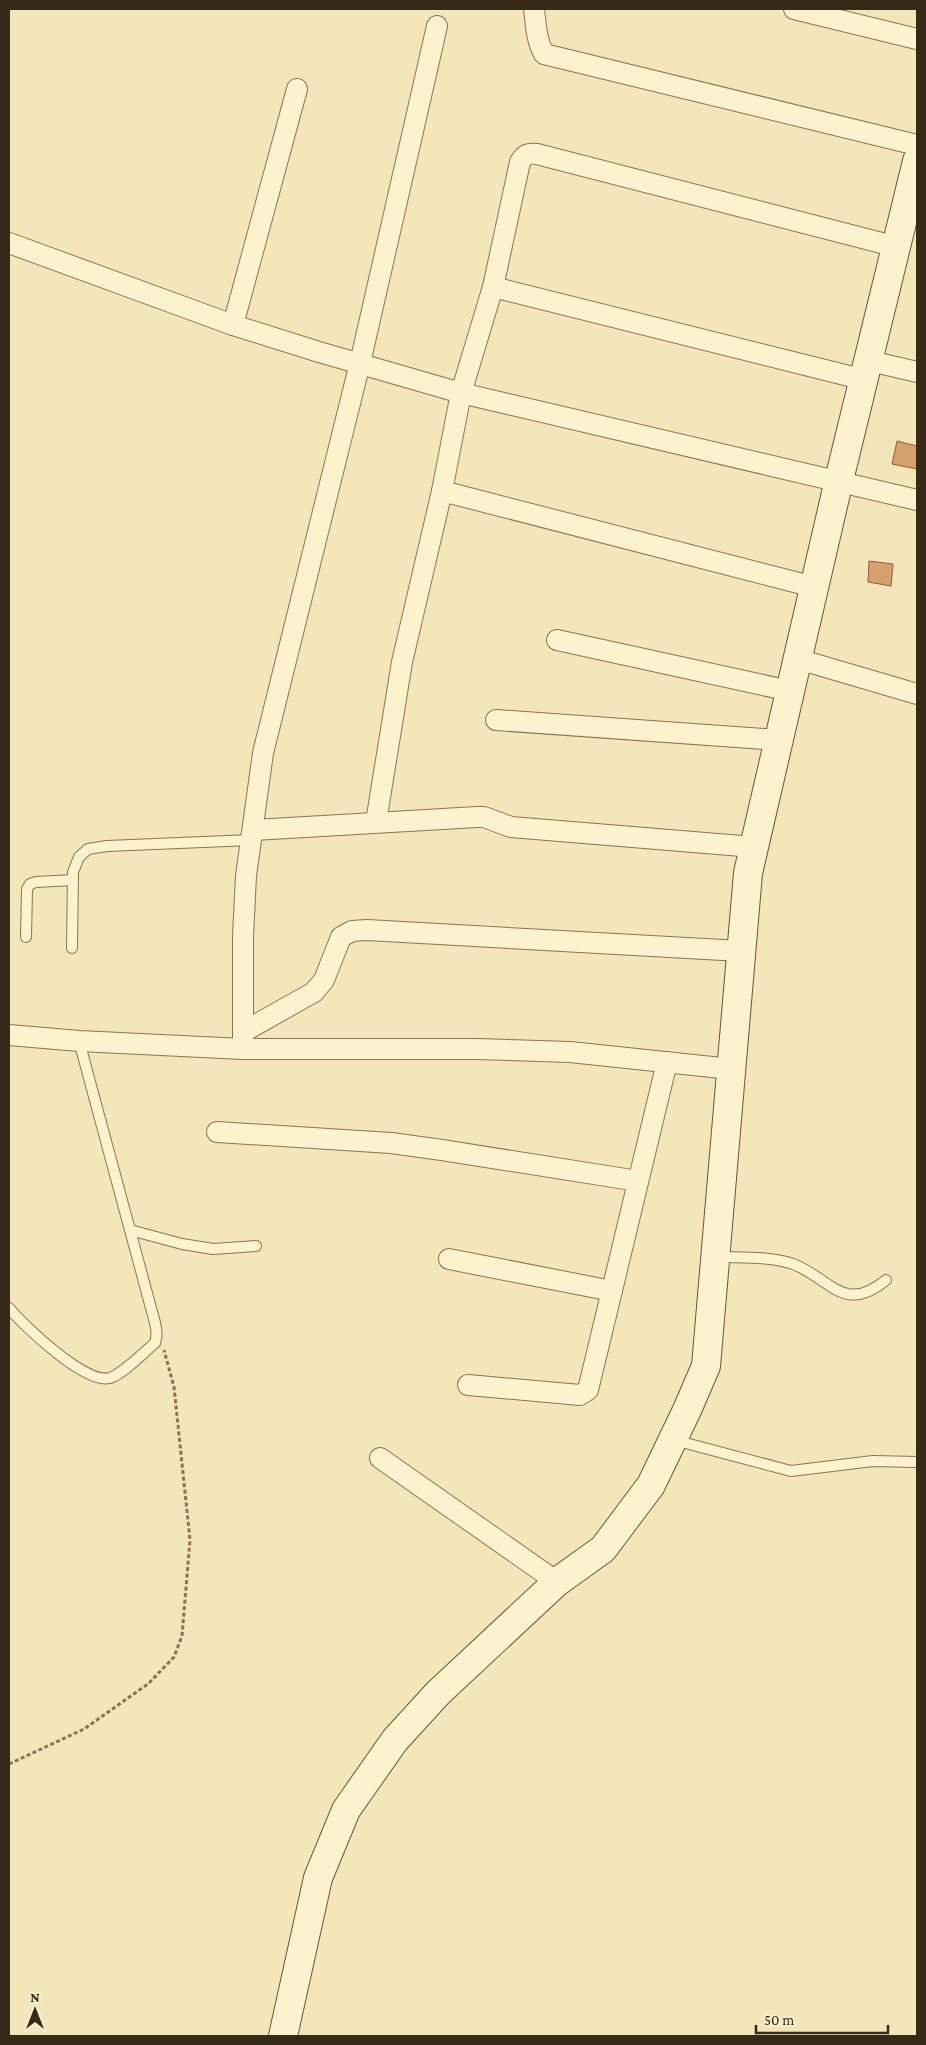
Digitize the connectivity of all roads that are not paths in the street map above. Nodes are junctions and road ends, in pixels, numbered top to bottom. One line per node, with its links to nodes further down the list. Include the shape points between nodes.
1 (534, 9): 6 (street, via 544,54)
2 (794, 9): 4 (street)
3 (437, 26): 12 (street)
4 (917, 39)
5 (297, 88): 11 (street)
6 (917, 145)
7 (916, 173): 9 (main road)
8 (9, 243): 11 (street)
9 (897, 246): 10 (street, via 529,153 520,162); 13 (main road)
10 (493, 287): 13 (street); 15 (street)
11 (234, 325): 12 (street)
12 (360, 363): 15 (street); 27 (street, via 263,753)
13 (867, 370): 14 (street); 16 (main road)
14 (917, 372)
15 (461, 393): 16 (street); 17 (street)
16 (839, 480): 18 (street); 19 (main road)
17 (442, 491): 19 (street); 26 (street, via 402,662)
18 (917, 500)
19 (814, 587): 21 (main road)
20 (557, 640): 22 (street)
21 (798, 659): 22 (main road); 23 (street)
22 (790, 691): 25 (main road)
23 (917, 694)
24 (496, 720): 25 (street)
25 (779, 740): 28 (main road)
26 (376, 822): 27 (street); 28 (street, via 484,817 511,827)
27 (252, 835): 29 (lane, via 88,849 79,857); 35 (street, via 243,936)
28 (754, 847): 32 (main road, via 748,873)
29 (73, 880): 30 (lane, via 30,884 27,889); 31 (lane)
30 (26, 937)
31 (72, 948)
32 (741, 951): 35 (street, via 352,931 340,937 324,980 314,992); 37 (main road)
33 (9, 1035): 34 (street)
34 (79, 1041): 35 (street); 40 (lane)
35 (243, 1041): 36 (street, via 570,1052)
36 (667, 1062): 37 (street); 39 (street)
37 (731, 1069): 42 (main road)
38 (217, 1132): 39 (street, via 408,1145)
39 (638, 1181): 45 (street)
40 (130, 1230): 41 (lane, via 212,1249); 46 (lane, via 157,1338 117,1375 98,1378 74,1366 21,1324)
41 (256, 1246)
42 (716, 1257): 44 (lane, via 776,1260 795,1265 847,1294 875,1289); 48 (main road, via 706,1366)
43 (449, 1258): 45 (street)
44 (886, 1280)
45 (612, 1291): 47 (street, via 585,1394)
46 (9, 1308)
47 (468, 1385)
48 (673, 1440): 50 (lane, via 791,1471 873,1461); 51 (main road, via 651,1484 602,1549)
49 (380, 1458): 51 (street)
50 (917, 1462)
51 (557, 1582): 52 (main road, via 438,1693 395,1740 346,1810 318,1878)
52 (282, 2036)

